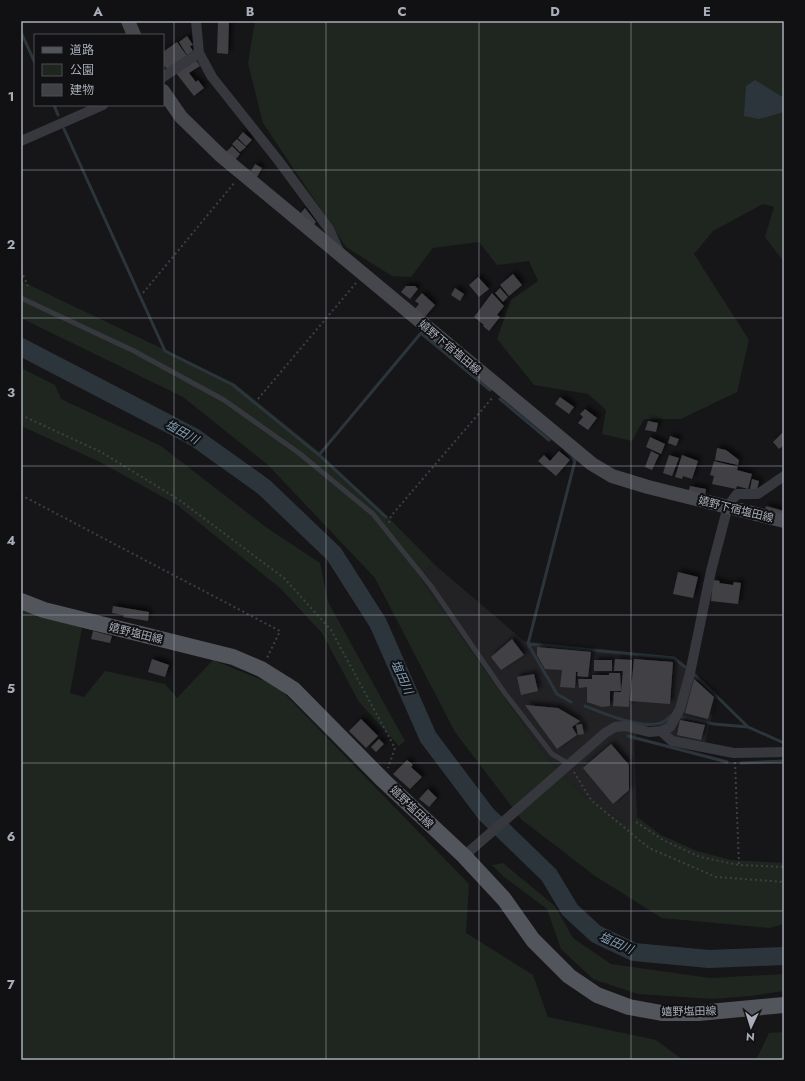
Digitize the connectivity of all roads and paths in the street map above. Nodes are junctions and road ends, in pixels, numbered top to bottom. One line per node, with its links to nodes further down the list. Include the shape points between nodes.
1 (128, 21): 3 (main road)
2 (196, 21): 4 (street)
3 (134, 34)
4 (199, 53): 5 (street); 10 (street, via 212,78 278,160 328,229)
5 (164, 76)
6 (164, 93): 9 (main road, 嬉野下宿塩田線, via 181,117)
7 (101, 106): 8 (street)
8 (21, 141)
9 (242, 174): 10 (main road, 嬉野下宿塩田線); 14 (path)
10 (341, 255): 12 (main road, 嬉野下宿塩田線)
11 (21, 271): 13 (path)
12 (363, 274): 16 (main road, 嬉野下宿塩田線); 17 (path)
13 (28, 286)
14 (143, 293)
15 (21, 298): 29 (lane, via 134,351 224,400 299,453 372,514 431,586 504,692 552,754)
16 (500, 388): 21 (main road, 嬉野下宿塩田線, via 592,464 612,476); 23 (path, via 391,516)
17 (258, 399)
18 (21, 415): 30 (path, via 101,452 178,499 284,578 331,630 395,748)
19 (784, 476): 21 (street, via 758,494 737,494)
20 (21, 495): 25 (path, via 280,631)
21 (728, 506): 22 (main road, 嬉野下宿塩田線); 26 (street, via 680,709 670,726)
22 (784, 521)
23 (389, 524)
24 (21, 601): 25 (main road, 嬉野塩田線, via 44,610 233,657)
25 (262, 670): 30 (main road, 嬉野塩田線, via 293,689)
26 (661, 731): 28 (street, via 672,741); 29 (street, via 649,732 625,726 615,728 604,733)
27 (784, 752): 28 (street)
28 (734, 753): 33 (path)
29 (566, 766): 32 (street); 35 (path, via 591,800 649,848 716,877)
30 (384, 780): 32 (main road, 嬉野塩田線)
31 (636, 822): 33 (path, via 663,840 700,856)
32 (469, 851): 36 (main road, 嬉野塩田線, via 533,940 569,976 598,995 629,1007 662,1013 698,1013)
33 (739, 865): 34 (path)
34 (784, 866)
35 (784, 882)
36 (784, 1005)

